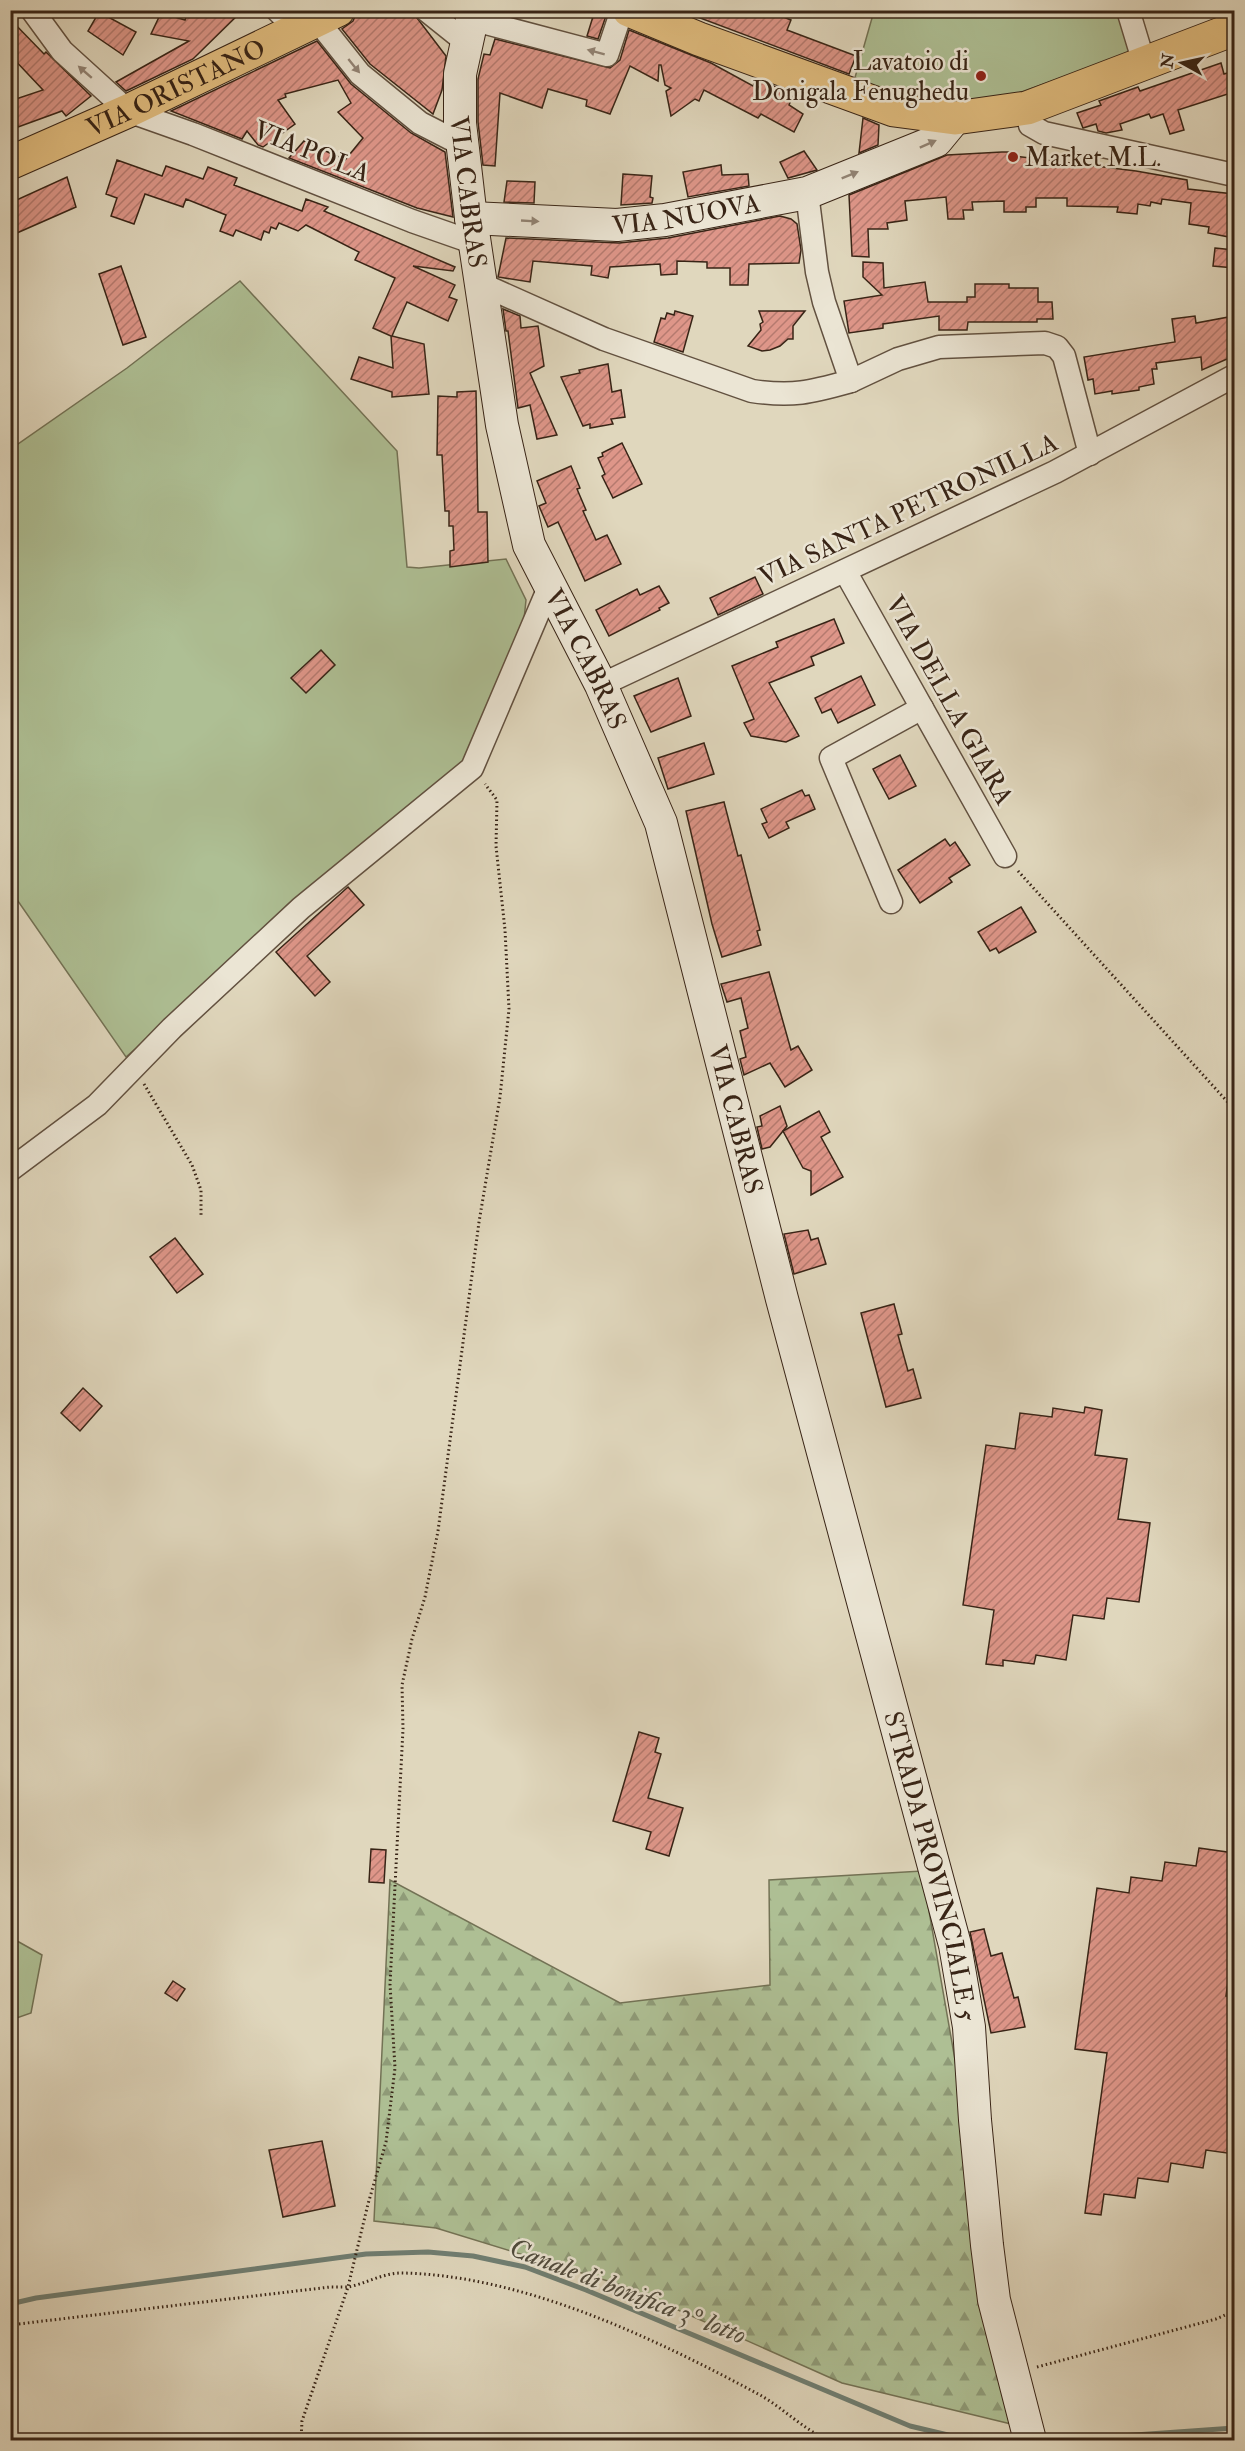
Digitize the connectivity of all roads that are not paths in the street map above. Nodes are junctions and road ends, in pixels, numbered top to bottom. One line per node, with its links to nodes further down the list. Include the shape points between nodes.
1 (32, 10): 12 (street, one-way to 1, via 62,51)
2 (426, 10): 7 (street)
3 (622, 10): 7 (street, one-way to 7, via 607,55)
4 (629, 10): 11 (main road)
5 (1128, 10): 9 (street)
6 (307, 18): 12 (main road, VIA ORISTANO); 14 (street, one-way to 14, via 360,74 420,123)
7 (470, 24): 14 (street, VIA CABRAS, via 460,74)
8 (1234, 29): 9 (main road)
9 (1144, 63): 10 (main road)
10 (1027, 108): 13 (main road); 17 (street, via 1030,125 1044,133)
11 (894, 110): 13 (main road); 15 (street, via 898,123)
12 (128, 111): 16 (main road, VIA ORISTANO); 19 (street, VIA POLA, via 412,221)
13 (955, 118): 15 (street, VIA NUOVA, one-way to 13, via 936,141)
14 (463, 145): 19 (street, VIA CABRAS)
15 (893, 158): 18 (street, VIA NUOVA, one-way to 15)
16 (10, 163)
17 (1234, 175)
18 (807, 193): 19 (street, VIA NUOVA, one-way to 18, via 665,220); 22 (street, via 824,303)
19 (473, 230): 20 (street, VIA CABRAS)
20 (481, 284): 22 (street, via 604,339 752,391 804,394); 25 (street, VIA CABRAS, via 502,425 529,545)
21 (1234, 376): 23 (street, VIA SANTA PETRONILLA)
22 (851, 381): 23 (street, via 898,359 939,347 1044,343 1058,347 1064,356)
23 (1090, 454): 24 (street, VIA SANTA PETRONILLA)
24 (845, 571): 26 (street, VIA SANTA PETRONILLA); 27 (street, VIA DELLA GIARA)
25 (550, 585): 26 (street, VIA CABRAS); 30 (street, via 472,768 301,908 172,1028 97,1105)
26 (601, 686): 31 (street, VIA CABRAS, via 661,823)
27 (922, 708): 28 (street, VIA DELLA GIARA); 29 (street, via 831,758)
28 (1005, 856)
29 (891, 902)
30 (10, 1170)
31 (782, 1299): 32 (street, STRADA PROVINCIALE 5, via 955,1945 969,2027 994,2301)
32 (1027, 2430)

